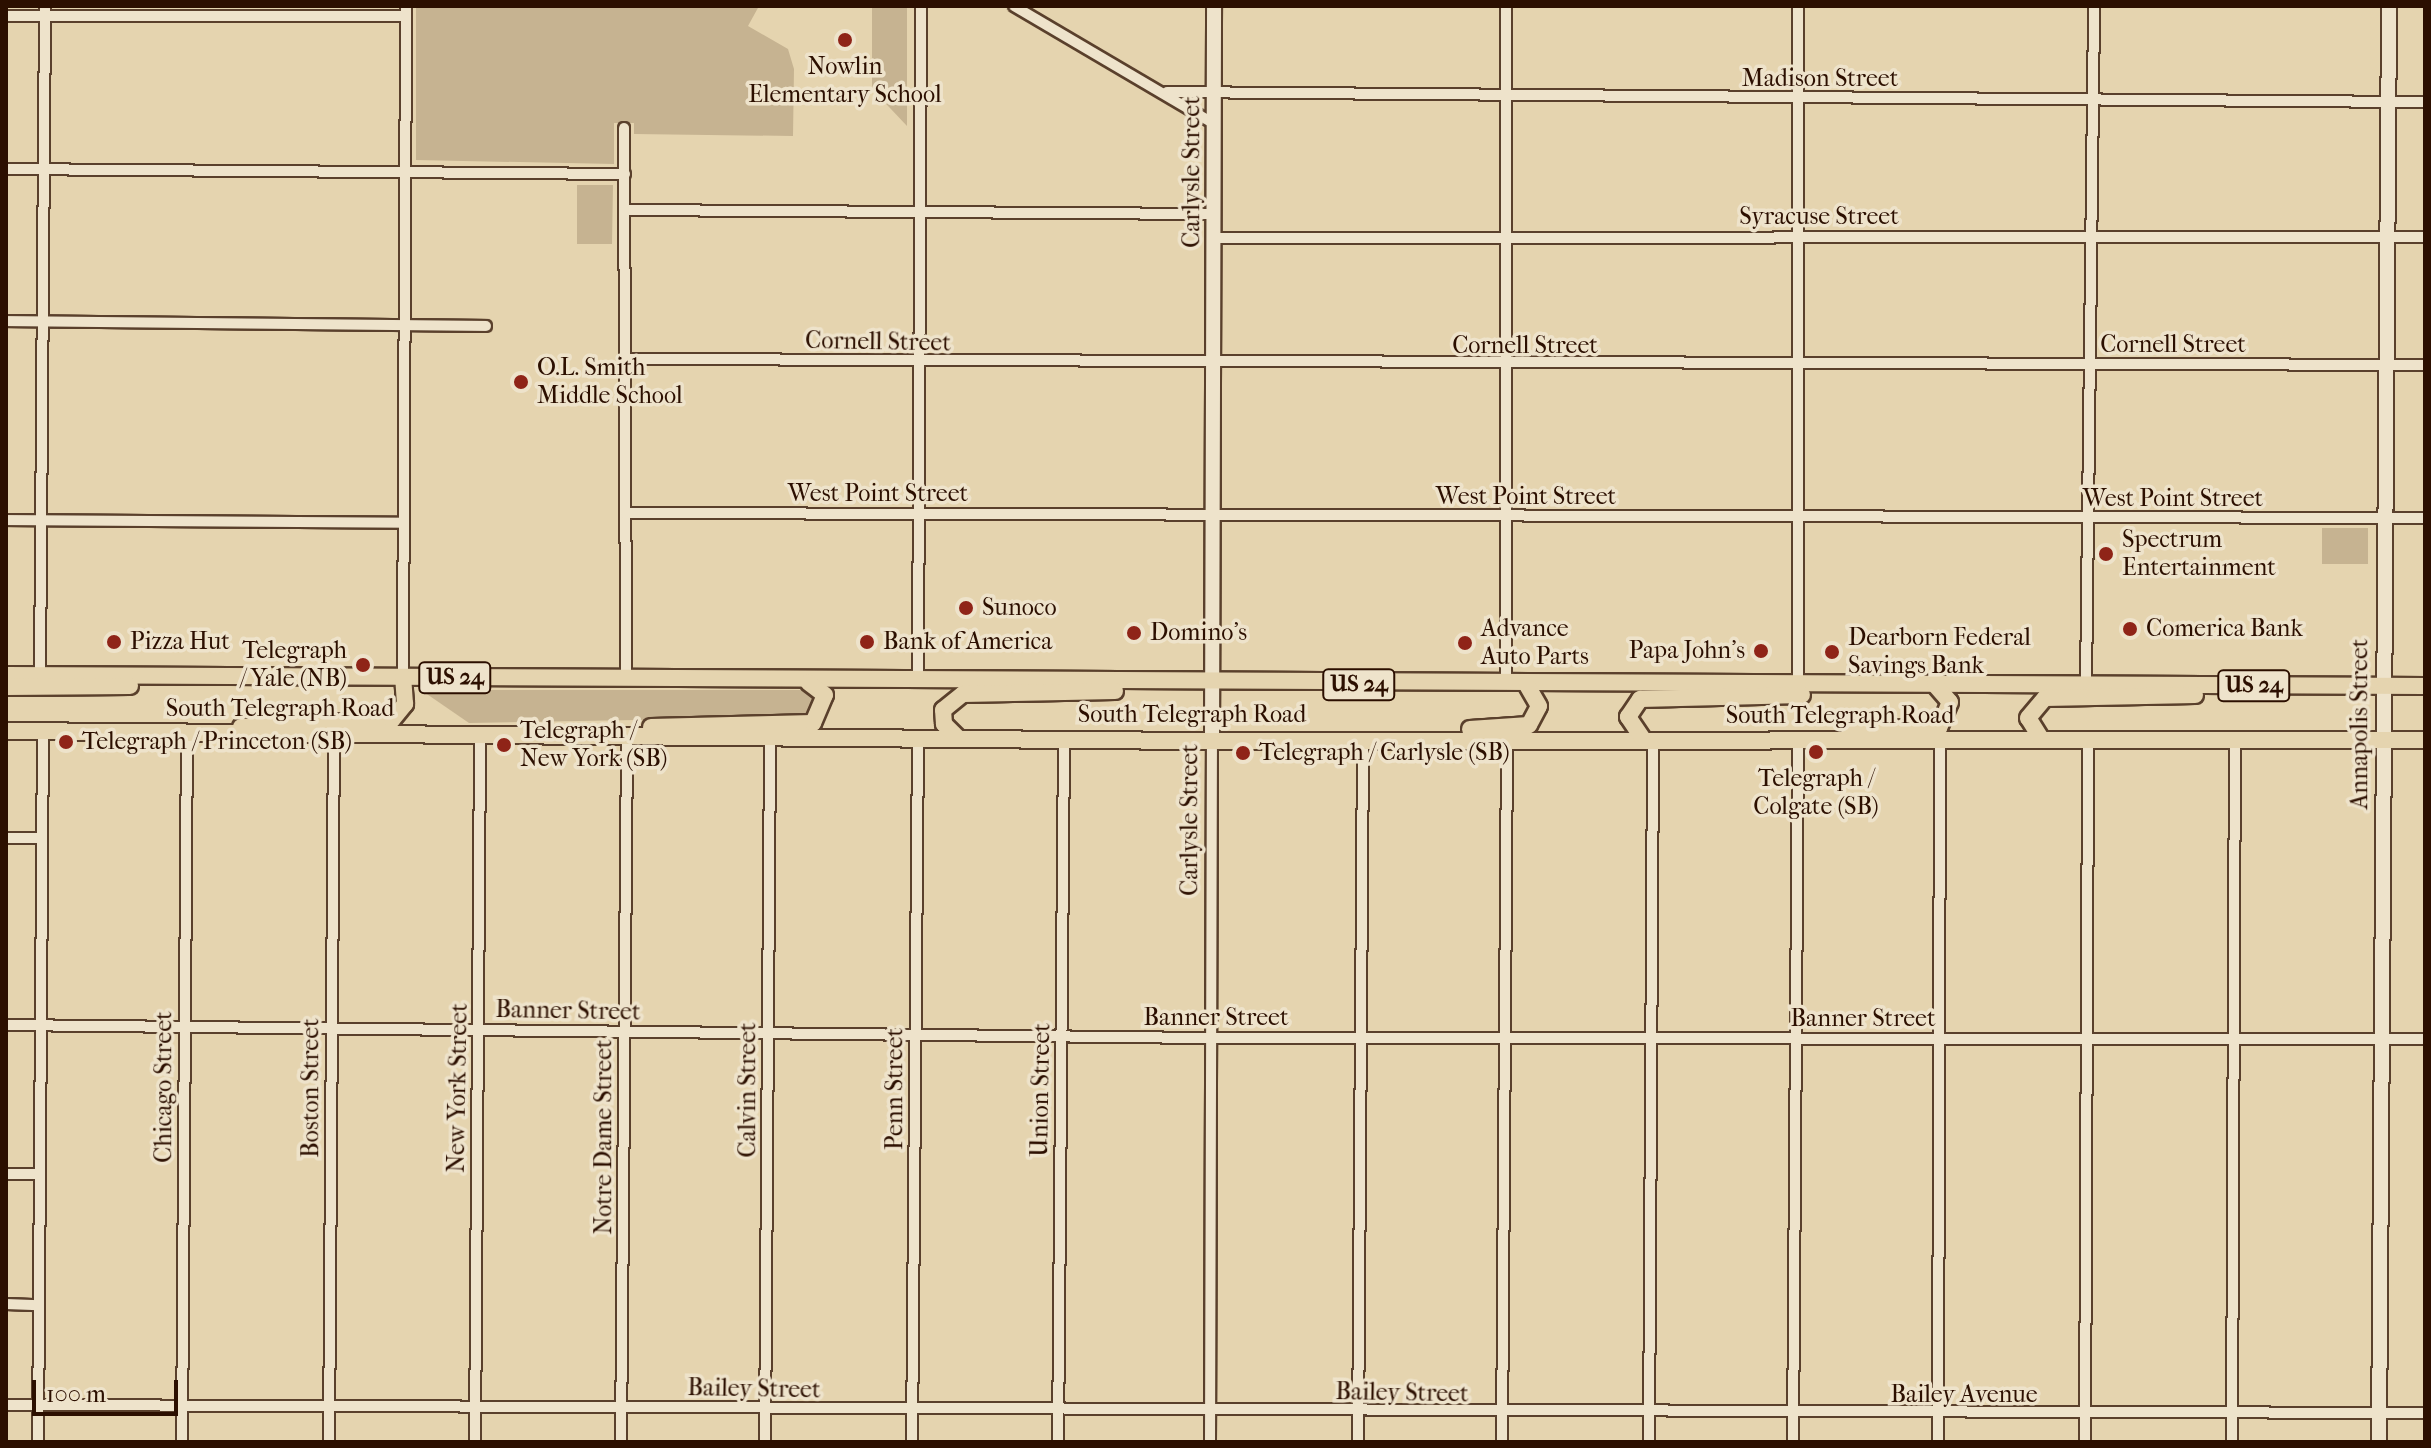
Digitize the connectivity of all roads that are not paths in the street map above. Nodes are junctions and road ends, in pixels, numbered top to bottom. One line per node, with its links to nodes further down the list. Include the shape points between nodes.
1 (921, 6): 25 (street)
2 (1014, 6): 11 (street)
3 (1214, 6): 12 (street, Carlysle Street)
4 (1506, 6): 13 (street)
5 (1798, 6): 14 (street)
6 (2094, 6): 15 (street)
7 (2389, 6): 16 (street, Annapolis Street)
8 (45, 11): 9 (street); 10 (street); 21 (street)
9 (406, 11): 22 (street)
10 (6, 16)
11 (1167, 92): 12 (street, Madison Street); 18 (street)
12 (1214, 94): 13 (street, Madison Street); 18 (street, Carlysle Street)
13 (1506, 98): 14 (street, Madison Street); 31 (street)
14 (1798, 98): 15 (street, Madison Street); 27 (street)
15 (2094, 102): 16 (street, Madison Street); 32 (street)
16 (2390, 102): 17 (street, Madison Street); 28 (street, Annapolis Street)
17 (2425, 102)
18 (1214, 124): 26 (street, Carlysle Street)
19 (624, 128): 23 (street)
20 (6, 169): 21 (street)
21 (44, 169): 22 (street); 34 (street)
22 (405, 172): 23 (street); 35 (street)
23 (625, 174): 24 (street)
24 (625, 210): 25 (street); 37 (street)
25 (920, 212): 26 (street); 38 (street)
26 (1213, 214): 30 (street, Carlysle Street)
27 (1799, 236): 31 (street, Syracuse Street); 32 (street, Syracuse Street); 44 (street)
28 (2388, 237): 29 (street, Syracuse Street); 32 (street, Syracuse Street); 40 (street, Annapolis Street)
29 (2425, 237)
30 (1213, 238): 31 (street, Syracuse Street); 42 (street, Carlysle Street)
31 (1508, 239): 43 (street)
32 (2092, 239): 39 (street)
33 (6, 321): 34 (street)
34 (42, 321): 35 (street); 53 (street)
35 (404, 325): 36 (street); 55 (street)
36 (486, 326)
37 (626, 359): 38 (street, Cornell Street); 45 (street)
38 (919, 362): 42 (street, Cornell Street); 46 (street)
39 (2091, 365): 40 (street, Cornell Street); 44 (street, Cornell Street); 54 (street)
40 (2386, 365): 41 (street, Cornell Street); 50 (street, Annapolis Street)
41 (2425, 365)
42 (1213, 366): 43 (street, Cornell Street); 48 (street, Carlysle Street)
43 (1507, 366): 44 (street, Cornell Street); 49 (street)
44 (1799, 366): 47 (street)
45 (626, 513): 46 (street, West Point Street); 60 (street)
46 (920, 514): 48 (street, West Point Street); 62 (street)
47 (1798, 517): 49 (street, West Point Street); 54 (street, West Point Street); 71 (street)
48 (1213, 518): 49 (street, West Point Street); 64 (street, Carlysle Street)
49 (1506, 518): 65 (street)
50 (2384, 518): 51 (street, West Point Street); 54 (street, West Point Street); 70 (street, Annapolis Street)
51 (2425, 518)
52 (6, 520): 53 (street)
53 (42, 520): 55 (street); 57 (street)
54 (2087, 520): 69 (street)
55 (403, 523): 59 (street)
56 (6, 675): 57 (main road, South Telegraph Road / US 24)
57 (40, 675): 58 (main road, South Telegraph Road / US 24)
58 (171, 676): 59 (main road, South Telegraph Road / US 24); 74 (main road, via 104,688)
59 (403, 677): 60 (main road, South Telegraph Road / US 24); 78 (main road, via 405,704 392,720 266,721)
60 (626, 680): 61 (main road, South Telegraph Road / US 24)
61 (806, 681): 62 (main road, South Telegraph Road / US 24); 81 (main road, via 825,695 813,723 683,724)
62 (918, 682): 63 (main road, South Telegraph Road / US 24)
63 (1142, 684): 64 (main road, South Telegraph Road / US 24); 85 (main road, via 1082,695 963,694 946,703 942,717)
64 (1212, 685): 65 (main road, South Telegraph Road / US 24); 97 (street, Carlysle Street)
65 (1506, 685): 66 (main road, South Telegraph Road / US 24)
66 (1527, 685): 71 (main road, South Telegraph Road / US 24); 87 (main road, via 1539,706 1524,727 1384,729)
67 (1847, 685): 68 (main road, South Telegraph Road / US 24); 71 (main road, South Telegraph Road / US 24); 90 (main road, via 1768,698 1640,699 1628,717)
68 (1935, 685): 69 (main road, South Telegraph Road / US 24); 91 (main road, via 1950,702 1939,728 1796,729)
69 (2086, 685): 72 (main road, South Telegraph Road / US 24)
70 (2382, 685): 72 (main road, South Telegraph Road / US 24); 73 (main road, South Telegraph Road / US 24); 95 (street, Annapolis Street)
71 (1798, 686)
72 (2244, 686): 93 (main road, via 2177,697 2045,698 2029,712)
73 (2425, 686)
74 (6, 687)
75 (6, 731): 76 (main road, South Telegraph Road)
76 (43, 732): 77 (main road, South Telegraph Road); 101 (street)
77 (187, 733): 78 (main road, South Telegraph Road); 104 (street, Chicago Street)
78 (216, 733): 79 (main road, South Telegraph Road)
79 (334, 734): 80 (main road, South Telegraph Road); 105 (street, Boston Street)
80 (480, 735): 81 (main road, South Telegraph Road); 106 (street, New York Street)
81 (604, 736): 82 (main road, South Telegraph Road)
82 (627, 736): 83 (main road, South Telegraph Road); 107 (street, Notre Dame Street)
83 (770, 737): 84 (main road, South Telegraph Road); 108 (street, Calvin Street)
84 (918, 737): 85 (main road, South Telegraph Road); 109 (street, Penn Street)
85 (958, 738): 86 (main road, South Telegraph Road)
86 (1064, 738): 97 (main road, South Telegraph Road); 110 (street, Union Street)
87 (1345, 740): 88 (main road, South Telegraph Road); 97 (main road, South Telegraph Road)
88 (1363, 740): 89 (main road, South Telegraph Road); 112 (street)
89 (1507, 740): 90 (main road, South Telegraph Road); 113 (street)
90 (1648, 740): 91 (main road, South Telegraph Road); 114 (street)
91 (1737, 740): 92 (main road, South Telegraph Road)
92 (1798, 740): 98 (main road, South Telegraph Road); 115 (street)
93 (2042, 740): 98 (main road, South Telegraph Road); 99 (main road, South Telegraph Road)
94 (2235, 740): 95 (main road, South Telegraph Road); 99 (main road, South Telegraph Road); 118 (street)
95 (2382, 740): 96 (main road, South Telegraph Road); 119 (street, Annapolis Street)
96 (2424, 740)
97 (1212, 741): 111 (street, Carlysle Street)
98 (1940, 741): 116 (street)
99 (2088, 741): 117 (street)
100 (6, 838): 101 (street)
101 (42, 838): 103 (street)
102 (6, 1025): 103 (street, Banner Street)
103 (41, 1025): 104 (street, Banner Street); 122 (street)
104 (185, 1027): 105 (street, Banner Street); 125 (street, Chicago Street)
105 (332, 1029): 106 (street, Banner Street); 127 (street, Boston Street)
106 (479, 1030): 107 (street, Banner Street); 128 (street, New York Street)
107 (624, 1032): 108 (street, Banner Street); 130 (street, Notre Dame Street)
108 (768, 1033): 109 (street, Banner Street); 131 (street, Calvin Street)
109 (916, 1035): 110 (street, Banner Street); 132 (street, Penn Street)
110 (1062, 1037): 111 (street, Banner Street); 133 (street, Union Street)
111 (1212, 1038): 112 (street, Banner Street); 134 (street, Carlysle Street)
112 (1363, 1038): 113 (street, Banner Street); 137 (street)
113 (1505, 1038): 114 (street, Banner Street); 139 (street)
114 (1650, 1038): 115 (street, Banner Street); 140 (street)
115 (1796, 1039): 116 (street, Banner Street); 143 (street)
116 (1938, 1039): 117 (street, Banner Street); 141 (street)
117 (2086, 1039): 118 (street, Banner Street); 142 (street)
118 (2234, 1039): 119 (street, Banner Street); 135 (street)
119 (2380, 1039): 120 (street, Banner Street); 136 (street, Annapolis Street)
120 (2425, 1039)
121 (6, 1174): 122 (street)
122 (40, 1174): 124 (street)
123 (6, 1304): 124 (street)
124 (39, 1305): 126 (street)
125 (182, 1402): 126 (street, Bailey Street); 127 (street, Bailey Street); 145 (street, Chicago Street)
126 (38, 1403): 129 (street, Bailey Street); 144 (street)
127 (329, 1403): 128 (street, Bailey Street); 146 (street, Boston Street)
128 (475, 1404): 130 (street, Bailey Street); 147 (street, New York Street)
129 (6, 1405)
130 (621, 1408): 131 (street, Bailey Street); 148 (street, Notre Dame Street)
131 (766, 1409): 132 (street, Bailey Street); 149 (street, Calvin Street)
132 (912, 1411): 133 (street, Bailey Street); 150 (street, Penn Street)
133 (1059, 1412): 134 (street, Bailey Street); 151 (street, Union Street)
134 (1210, 1412): 137 (street, Bailey Street); 152 (street, Carlysle Street)
135 (2233, 1412): 136 (street, Bailey Avenue); 142 (street, Bailey Avenue); 159 (street)
136 (2379, 1412): 138 (street, Bailey Avenue); 160 (street, Annapolis Street)
137 (1359, 1413): 139 (street, Bailey Street); 153 (street)
138 (2425, 1413)
139 (1502, 1414): 140 (street, Bailey Avenue); 154 (street)
140 (1648, 1414): 143 (street, Bailey Avenue); 155 (street)
141 (1938, 1415): 142 (street, Bailey Avenue); 143 (street, Bailey Avenue); 157 (street)
142 (2085, 1415): 158 (street)
143 (1793, 1416): 156 (street)
144 (38, 1442)
145 (182, 1442)
146 (329, 1442)
147 (475, 1442)
148 (621, 1442)
149 (765, 1442)
150 (912, 1442)
151 (1058, 1442)
152 (1210, 1442)
153 (1358, 1442)
154 (1502, 1442)
155 (1649, 1442)
156 (1793, 1442)
157 (1938, 1442)
158 (2085, 1442)
159 (2232, 1442)
160 (2379, 1442)

